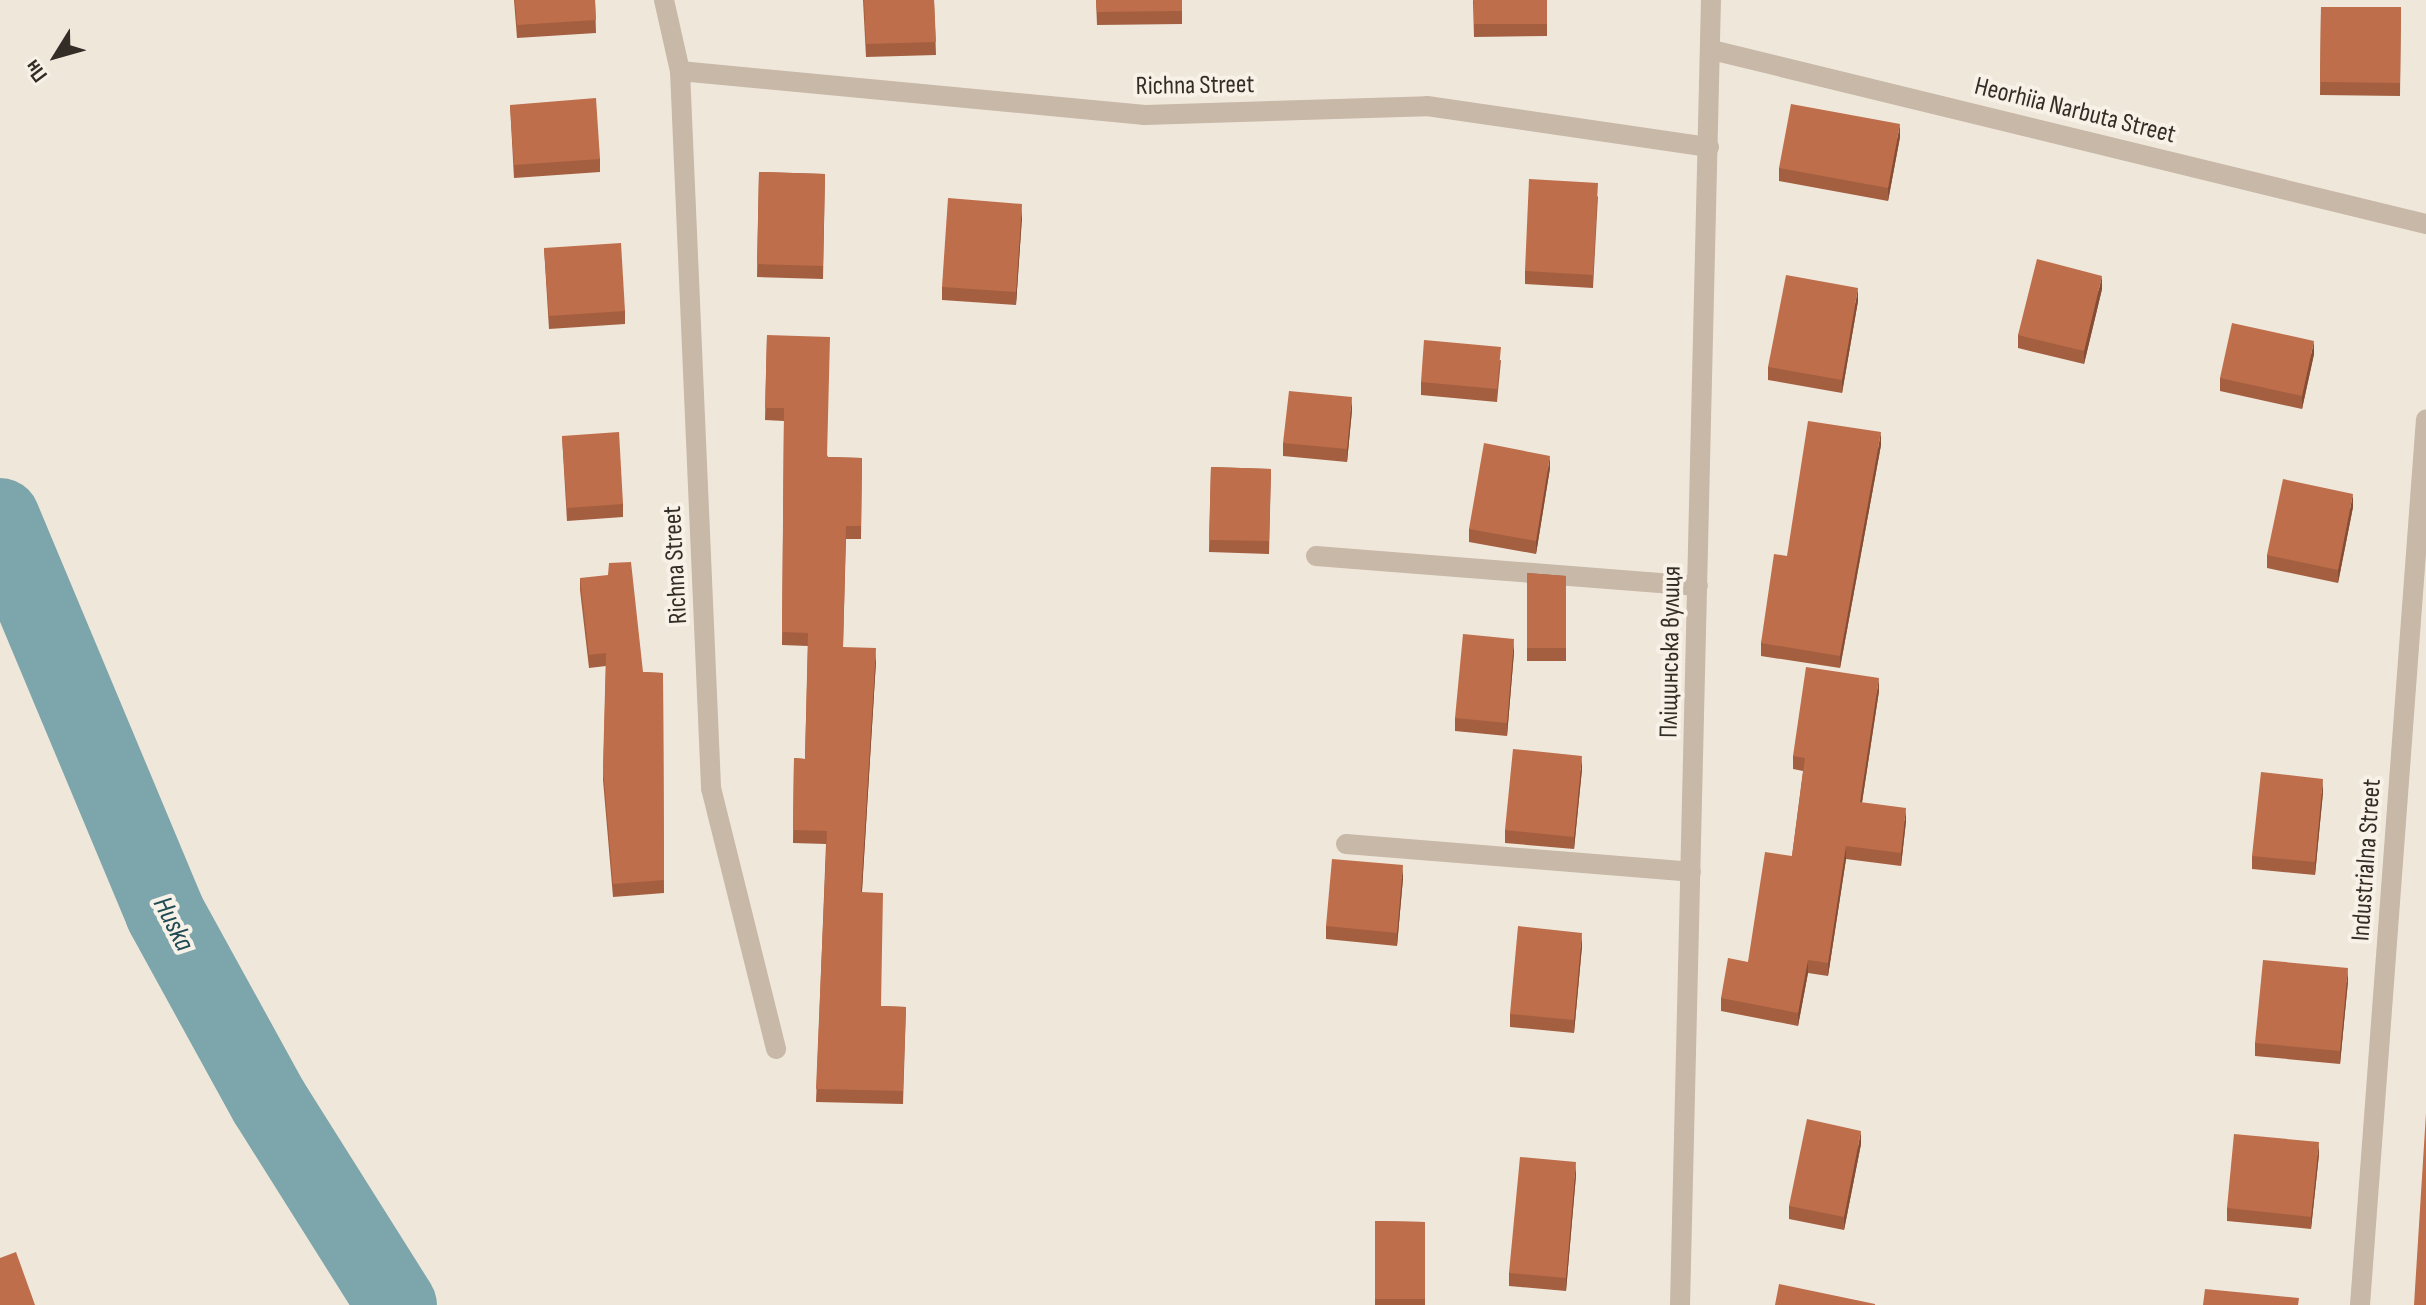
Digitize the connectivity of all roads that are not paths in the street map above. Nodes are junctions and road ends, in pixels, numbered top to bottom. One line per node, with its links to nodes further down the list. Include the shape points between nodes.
1 (664, 0): 4 (street, Richna Street)
2 (1711, 0): 3 (street, Пліщинська вулиця)
3 (1712, 50): 5 (street, Пліщинська вулиця); 6 (street, Heorhiia Narbuta Street)
4 (680, 71): 5 (street, Richna Street, via 1145,115 1427,106); 12 (street, Richna Street, via 711,788)
5 (1709, 147): 9 (street, Пліщинська вулиця)
6 (2426, 224)
7 (2426, 419): 14 (street, Industrialna Street)
8 (1316, 556): 9 (street)
9 (1698, 586): 11 (street, Пліщинська вулиця)
10 (1346, 844): 11 (street)
11 (1691, 872): 13 (street, Пліщинська вулиця)
12 (776, 1049)
13 (1680, 1305)
14 (2360, 1305)

